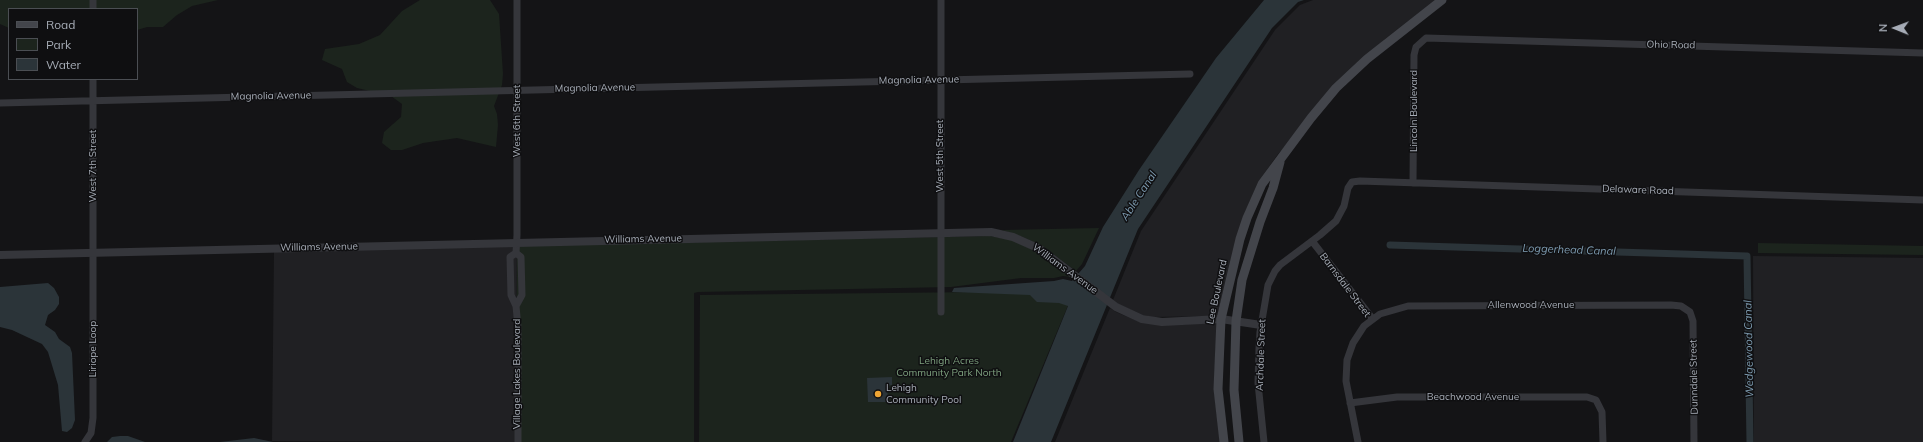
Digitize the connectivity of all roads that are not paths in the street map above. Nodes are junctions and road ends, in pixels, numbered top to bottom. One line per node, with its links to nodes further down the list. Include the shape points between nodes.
1 (517, 0): 9 (street, West 6th Street)
2 (941, 0): 8 (street, West 5th Street)
3 (1442, 0): 12 (main road, Lee Boulevard, via 1353,71 1323,104)
4 (1420, 41): 5 (street, Ohio Road, via 1432,37); 14 (street, Lincoln Boulevard, via 1414,55)
5 (1923, 53)
6 (1190, 74): 8 (street, Magnolia Avenue)
7 (93, 80): 10 (street, West 7th Street)
8 (941, 80): 9 (street, Magnolia Avenue); 16 (street, West 5th Street)
9 (517, 90): 10 (street, Magnolia Avenue); 18 (street, West 6th Street)
10 (93, 101): 11 (street, Magnolia Avenue); 20 (street, West 7th Street)
11 (0, 103)
12 (1281, 158): 26 (main road, Lee Boulevard, via 1262,184 1247,218); 27 (main road, Lee Boulevard, via 1274,188 1260,222 1242,280)
13 (1352, 182): 14 (street, Delaware Road); 17 (street, Archdale Street, via 1341,214)
14 (1413, 183): 15 (street, Delaware Road)
15 (1923, 200)
16 (940, 232): 18 (street, Williams Avenue); 23 (street, West 5th Street); 26 (street, Williams Avenue, via 991,232 1013,237 1040,250 1116,307 1142,318 1152,321)
17 (1312, 241): 25 (street, Barnsdale Street); 28 (street, Archdale Street, via 1275,271 1268,285)
18 (516, 243): 19 (street, Village Lakes Boulevard); 20 (street, Williams Avenue)
19 (516, 252): 22 (street, Village Lakes Boulevard, via 521,257 522,294); 22 (street, Village Lakes Boulevard, via 510,257 511,295)
20 (94, 253): 21 (street, Williams Avenue); 30 (street, Liriope Loop, via 93,418 91,433)
21 (0, 255)
22 (516, 306): 31 (street, Village Lakes Boulevard)
23 (941, 312)
24 (1690, 312): 25 (street, Allenwood Avenue, via 1681,306 1671,305 1435,306 1398,308); 37 (street, Dunndale Street, via 1693,321)
25 (1372, 318): 29 (street, Barnsdale Street, via 1353,343 1347,360 1346,381)
26 (1221, 319): 27 (street, Williams Avenue); 32 (main road, Lee Boulevard, via 1218,389)
27 (1236, 321): 28 (street, Williams Avenue); 33 (main road, Lee Boulevard, via 1234,390)
28 (1261, 325): 34 (street, Archdale Street, via 1258,383)
29 (1350, 403): 35 (street, Barnsdale Street); 36 (street, Beachwood Avenue, via 1397,397 1587,397 1596,400 1602,412)
30 (85, 442)
31 (518, 442)
32 (1224, 442)
33 (1239, 442)
34 (1264, 442)
35 (1358, 442)
36 (1603, 442)
37 (1694, 442)

